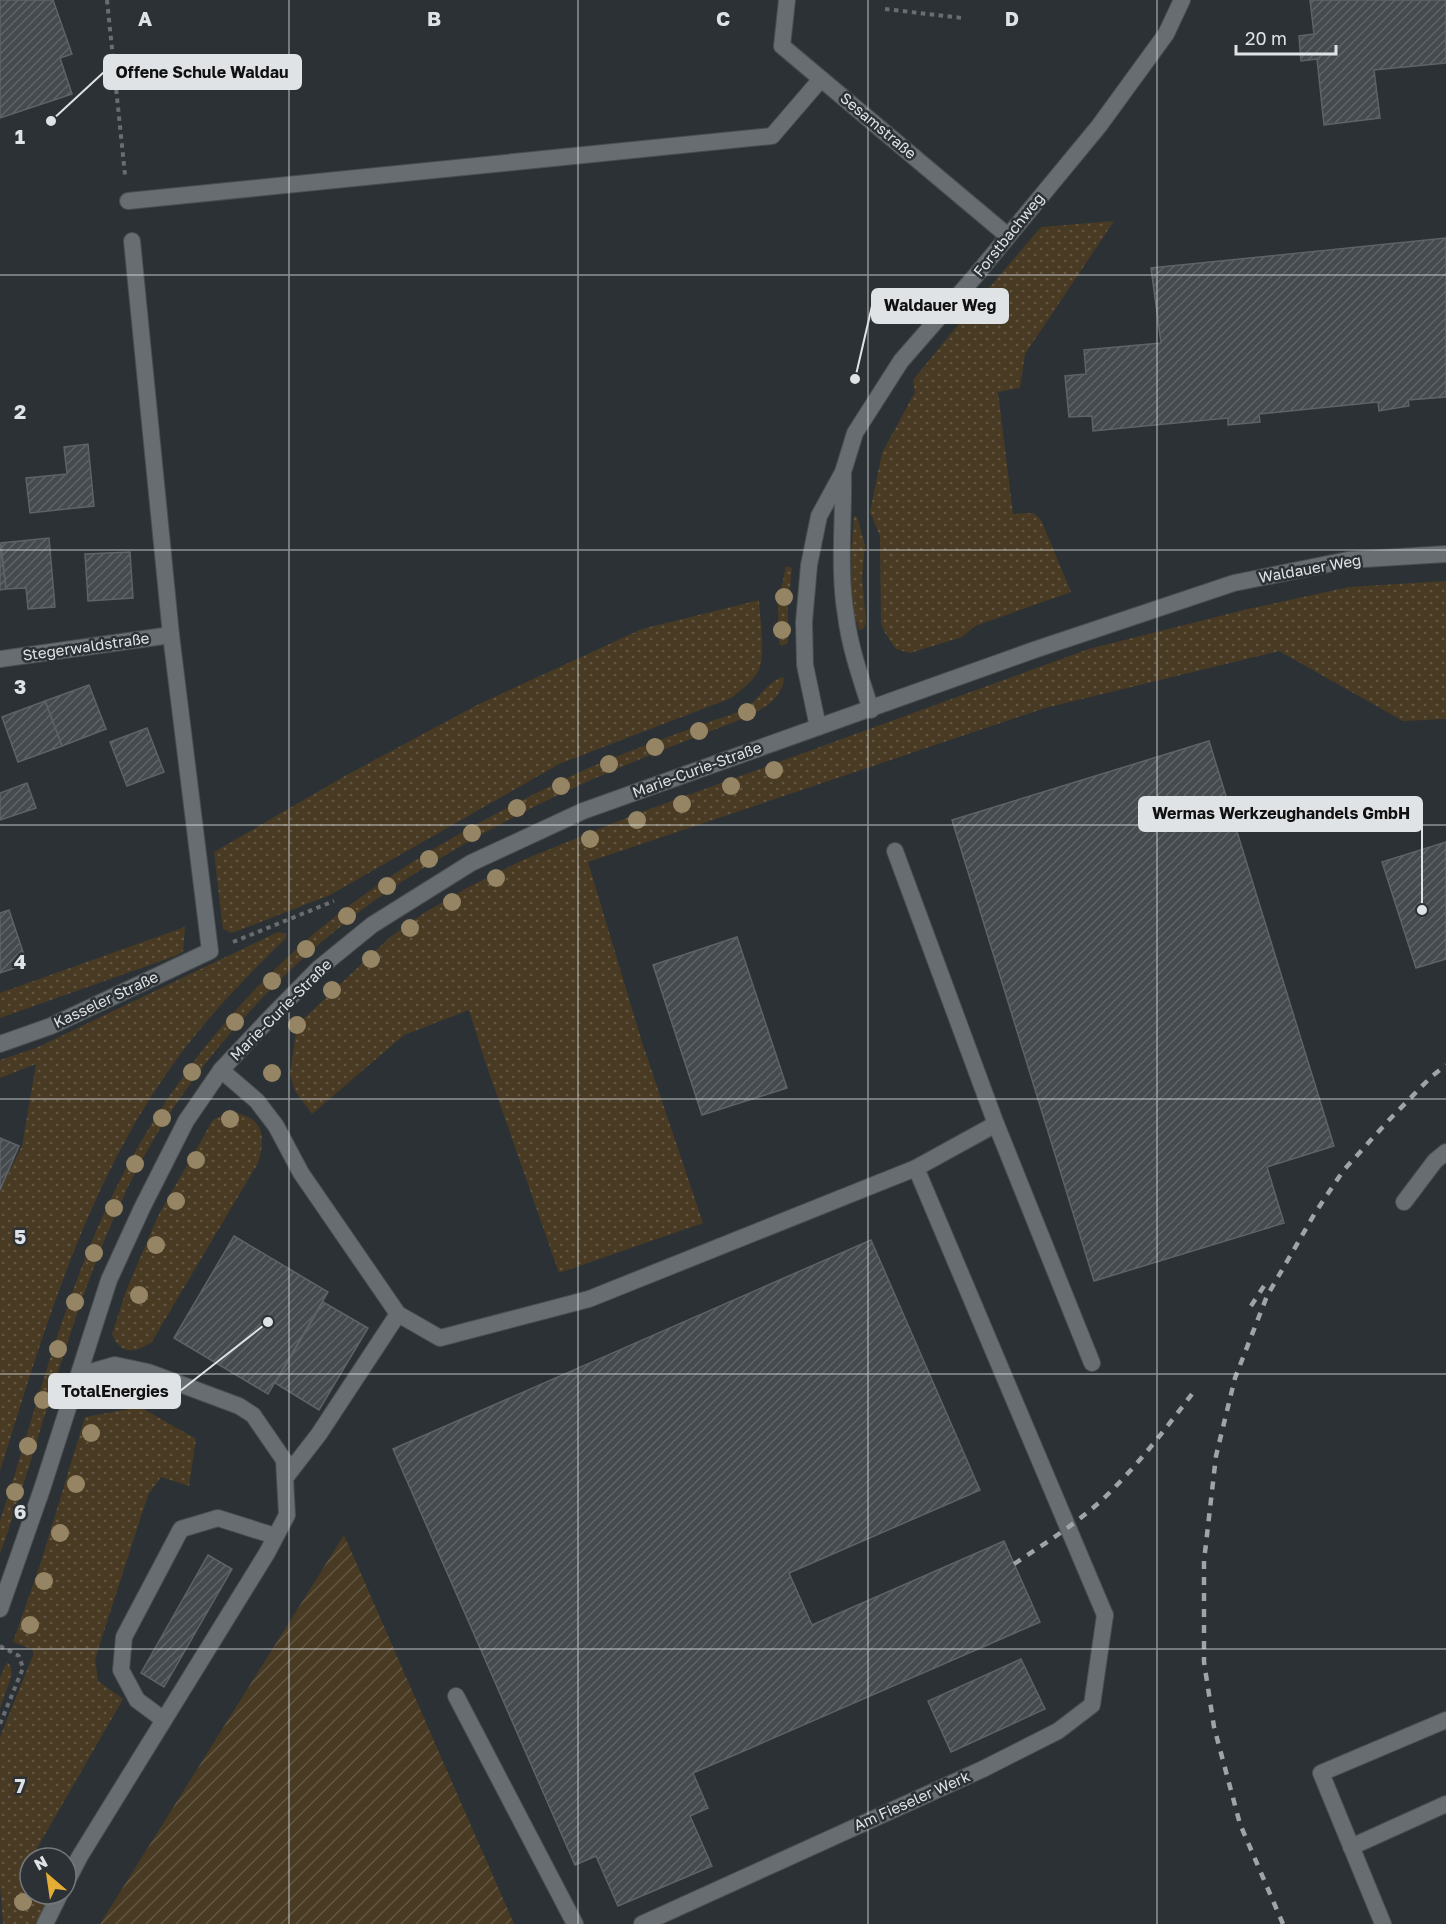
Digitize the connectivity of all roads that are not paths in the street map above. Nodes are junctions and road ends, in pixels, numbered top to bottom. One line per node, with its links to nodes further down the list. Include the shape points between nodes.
1 (787, 0): 3 (street, Sesamstraße, via 783,46)
2 (1182, 0): 5 (street, Forstbachweg, via 1166,33 1100,126)
3 (821, 79): 4 (street, via 772,136); 5 (street, Sesamstraße)
4 (128, 201)
5 (1008, 236): 7 (street, Forstbachweg, via 901,361 855,433)
6 (132, 241): 9 (street)
7 (843, 472): 11 (street, Forstbachweg, via 841,562 846,616); 12 (street, Forstbachweg, via 819,516 809,565 805,665)
8 (1446, 554): 11 (street, Waldauer Weg, via 1348,560 1234,583)
9 (171, 635): 10 (street, Stegerwaldstraße); 14 (street, Kasseler Straße, via 210,951 51,1026)
10 (0, 659)
11 (871, 710): 12 (street, Marie-Curie-Straße)
12 (818, 727): 15 (street, Marie-Curie-Straße, via 583,811 461,868 372,925 318,969)
13 (895, 851): 16 (street)
14 (0, 1044)
15 (221, 1070): 20 (street, via 257,1101 276,1126 302,1173); 22 (street, Marie-Curie-Straße, via 186,1121 142,1208 109,1280)
16 (996, 1124): 18 (street); 21 (street)
17 (1446, 1152): 19 (street)
18 (916, 1168): 20 (street, via 589,1299 440,1338); 35 (street, Am Fieseler Werk, via 1106,1615 1092,1705 1058,1731 983,1769)
19 (1404, 1202)
20 (398, 1314): 23 (street, via 319,1434)
21 (1092, 1363)
22 (76, 1383): 23 (street, via 94,1371 115,1365 148,1372 239,1406 253,1415 285,1460); 25 (street, Marie-Curie-Straße)
23 (285, 1478): 24 (street, via 286,1515)
24 (275, 1536): 27 (street); 27 (street, via 218,1518 181,1529 123,1637 121,1670 137,1700)
25 (0, 1609)
26 (456, 1696): 34 (street)
27 (164, 1720): 31 (street)
28 (1446, 1720): 30 (street, via 1321,1773)
29 (1446, 1804): 30 (street)
30 (1351, 1847): 36 (street)
31 (78, 1860)
32 (54, 1906): 33 (street)
33 (45, 1924)
34 (575, 1924)
35 (642, 1924)
36 (1383, 1924)

